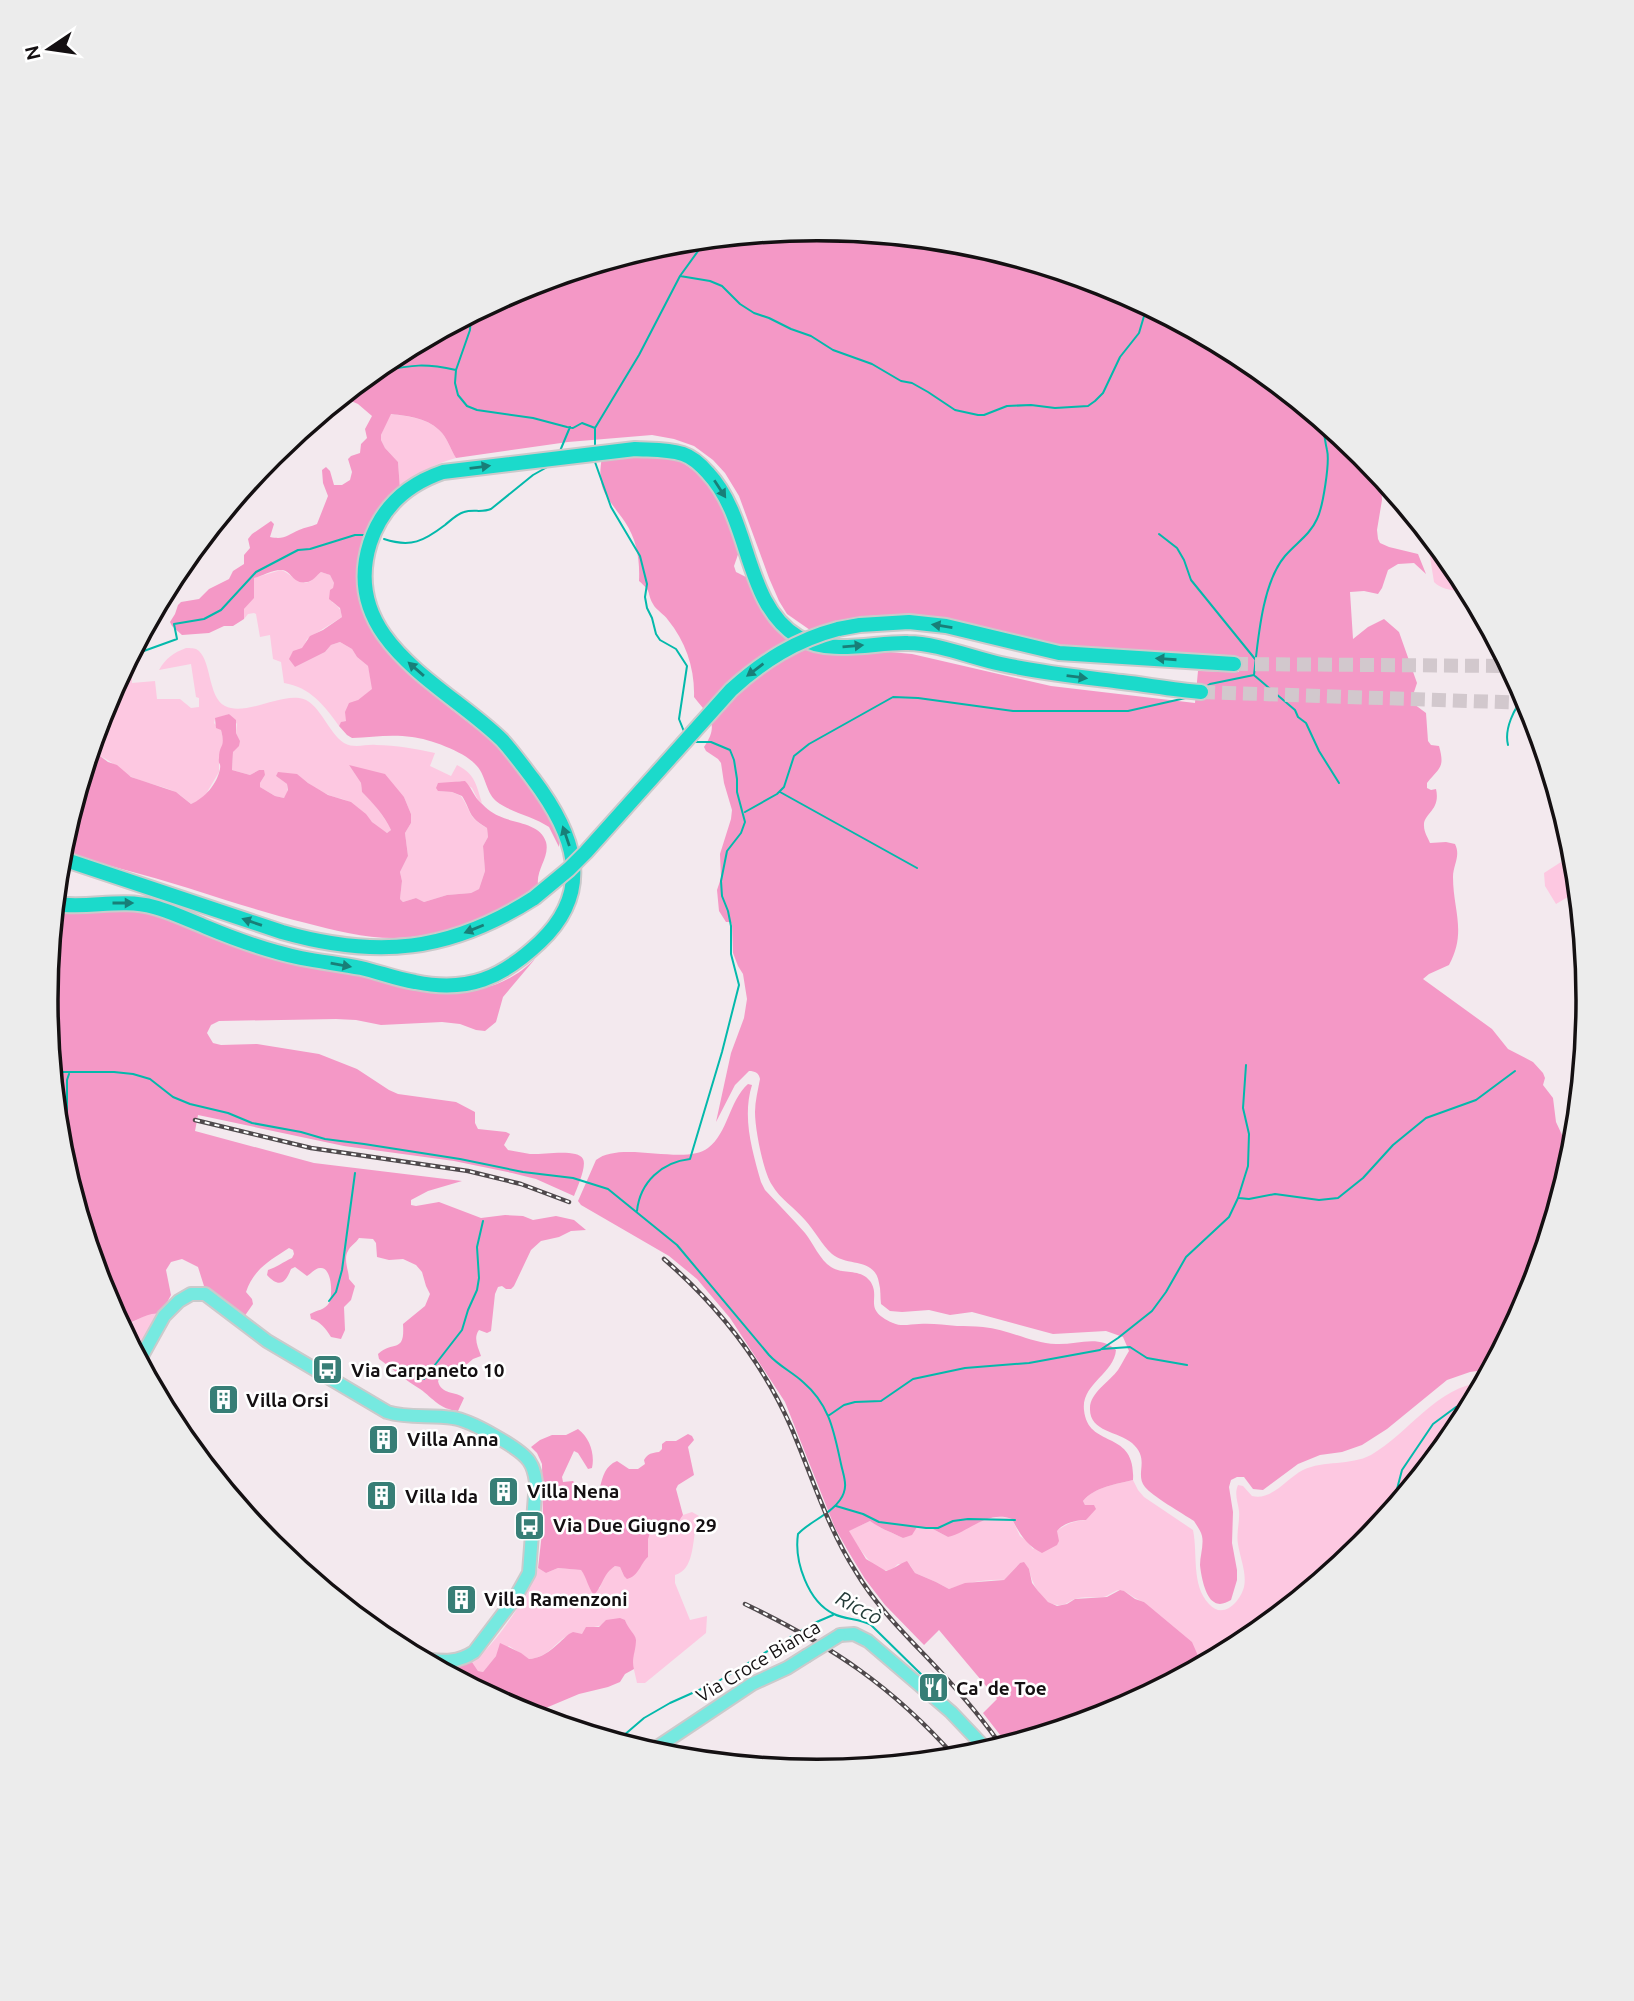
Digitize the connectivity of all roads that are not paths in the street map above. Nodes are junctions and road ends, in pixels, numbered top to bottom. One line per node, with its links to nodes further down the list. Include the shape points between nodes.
1 (1234, 664): 3 (highway, one-way to 3, bridge, via 1059,653 946,626 909,622 860,625 800,641 750,673 718,704 561,877 500,919 437,943 354,947 306,939)
2 (1201, 692): 4 (highway, one-way to 2, via 141,904 280,953 437,986 469,983 505,971 546,936 573,884 568,838 558,815 503,742 400,655 382,632 367,591 368,550 385,513 414,484 443,472 635,450 686,455 720,488 767,605 778,622 802,639 833,647 911,643 1060,675)
3 (70, 861)
4 (64, 905)
5 (144, 1352): 6 (main road, via 168,1312 186,1296 200,1293 267,1341 395,1414 449,1417 472,1424 530,1462 535,1495 529,1573 474,1653)
6 (444, 1662)
7 (979, 1742): 8 (main road, Via Croce Bianca, bridge, via 951,1712 854,1634 840,1635 752,1684)
8 (663, 1744)

